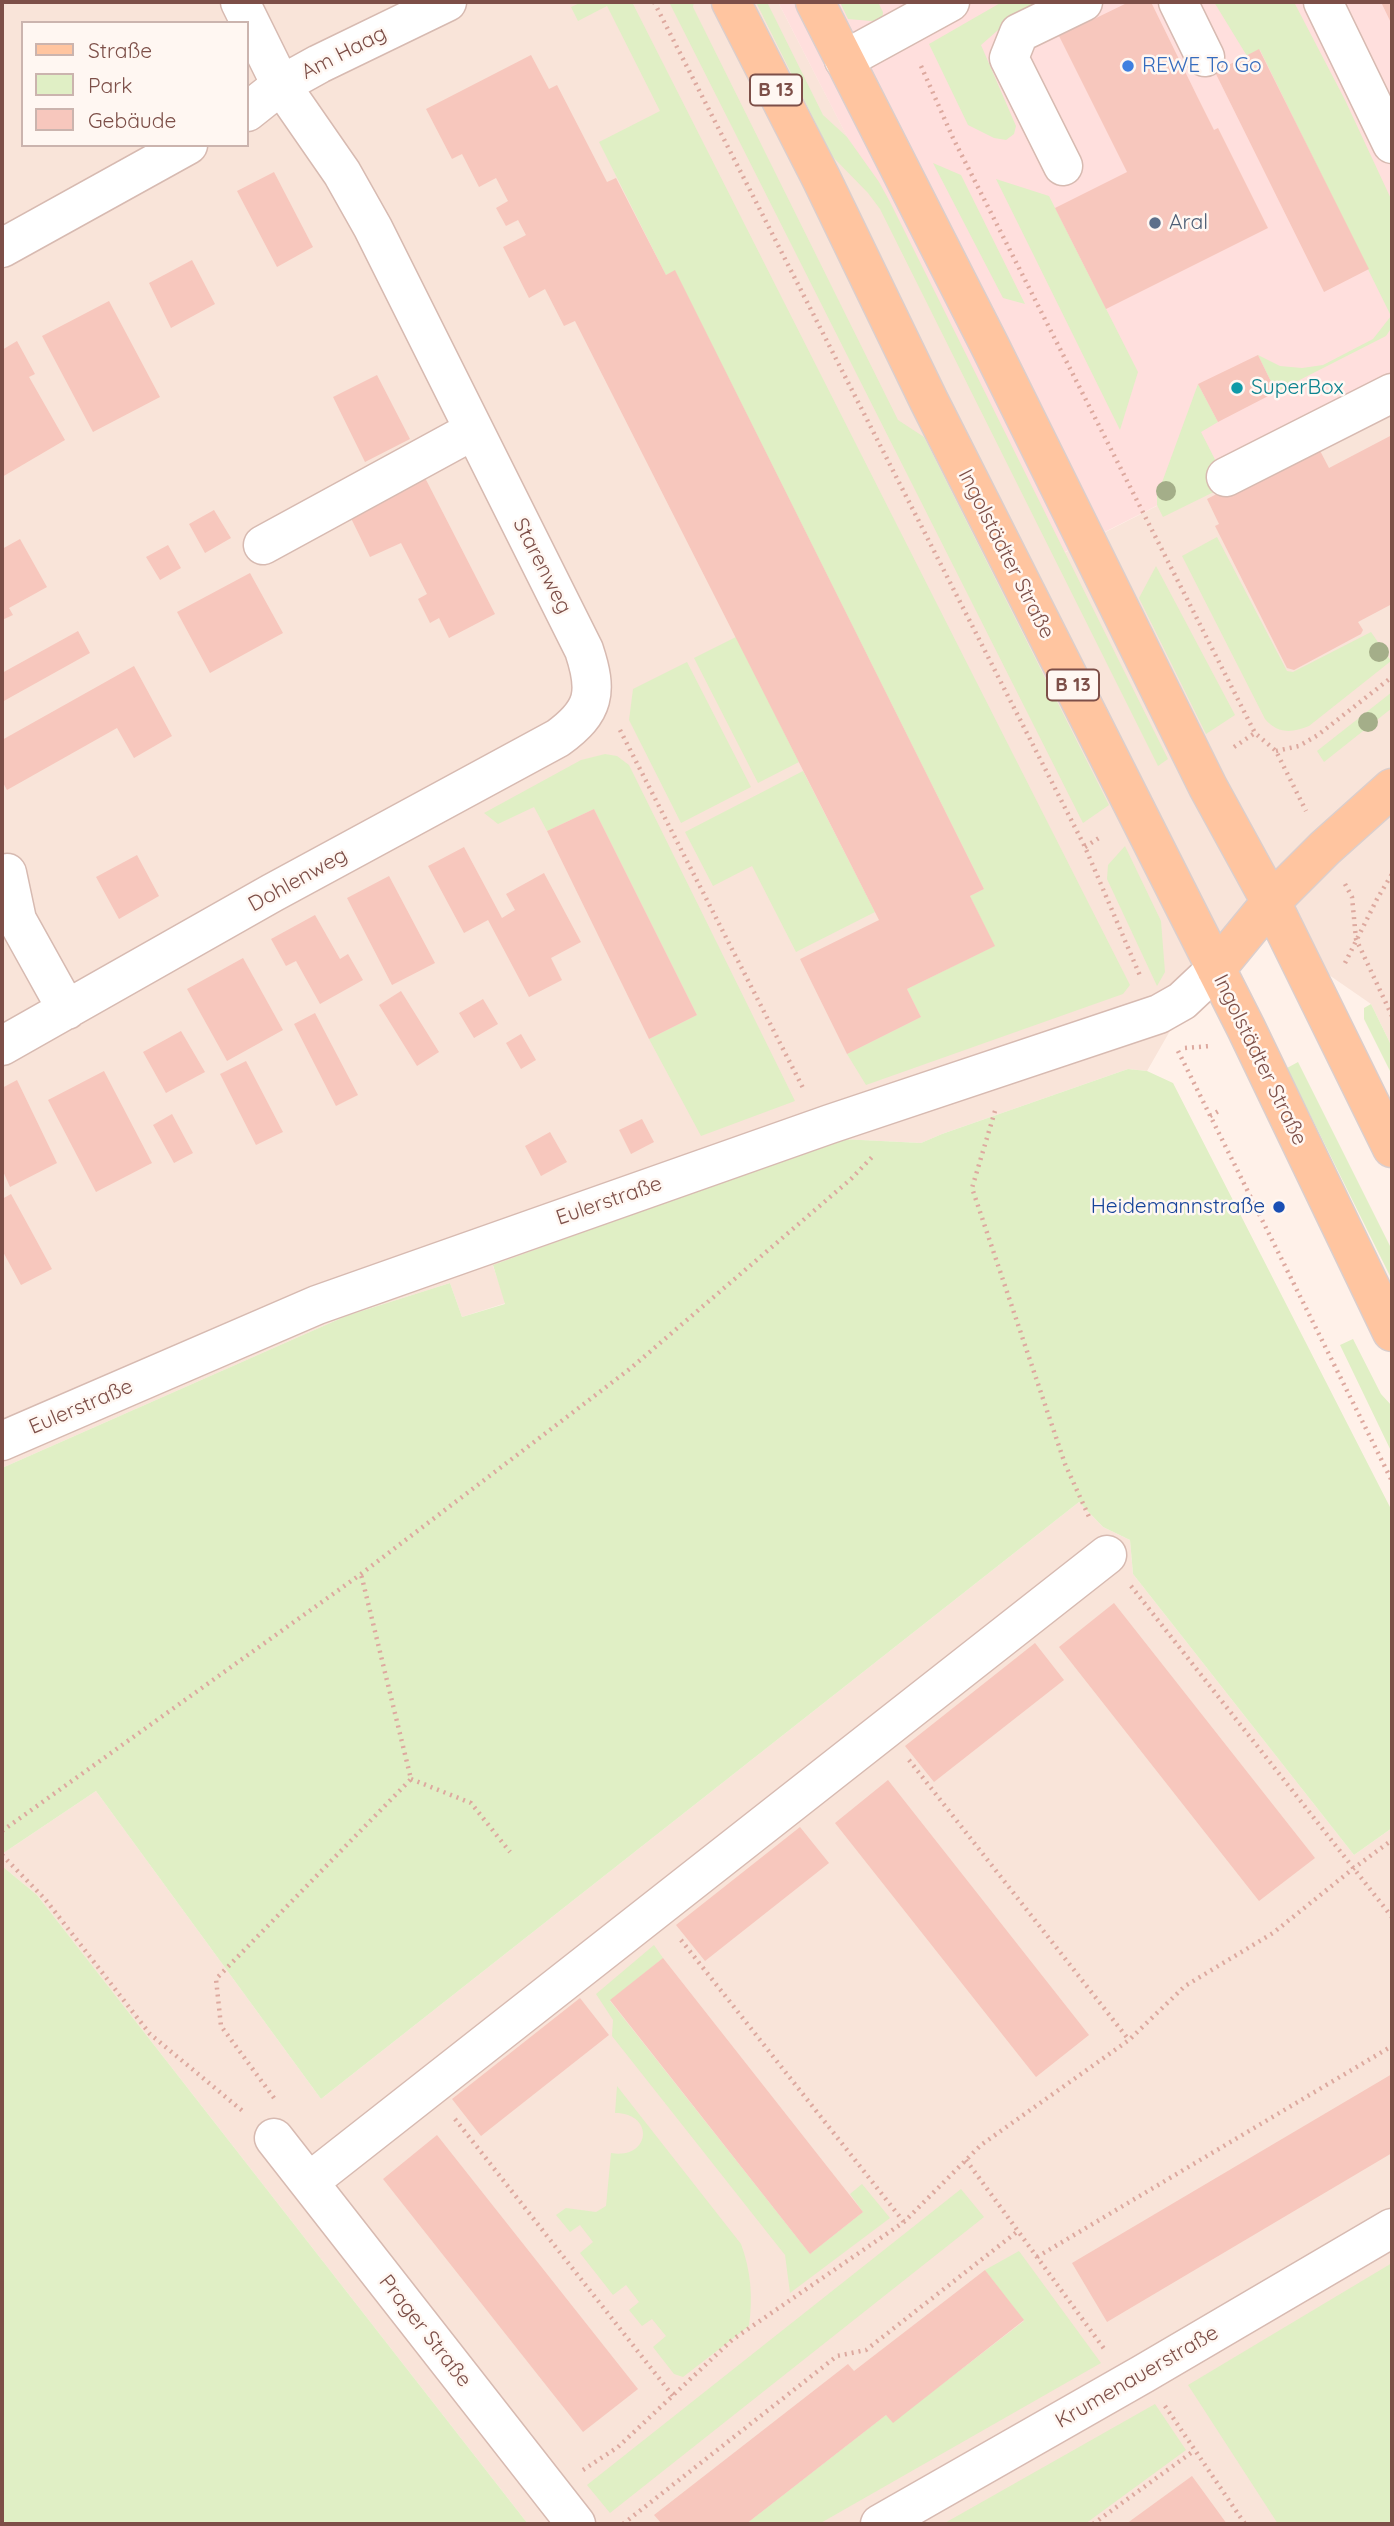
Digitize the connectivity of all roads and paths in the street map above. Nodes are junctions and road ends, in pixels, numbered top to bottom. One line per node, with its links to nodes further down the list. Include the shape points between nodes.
1 (240, 2): 13 (street, Starenweg)
2 (447, 2): 13 (street, Am Haag)
3 (654, 2): 34 (path, via 1085,847)
4 (731, 2): 32 (main road, Ingolstädter Straße / B 13)
5 (815, 2): 12 (main road)
6 (950, 2): 10 (street)
7 (1083, 2): 17 (street, via 1019,33 1009,58)
8 (1178, 2): 11 (street)
9 (1323, 2): 15 (street)
10 (904, 28): 12 (street); 21 (path, via 953,138)
11 (1205, 57)
12 (844, 60): 30 (main road, via 1208,787)
13 (281, 85): 14 (street, Am Haag); 20 (street, Starenweg, via 342,173 373,228)
14 (248, 111)
15 (1387, 121)
16 (184, 147): 18 (street)
17 (1063, 166)
18 (2, 248)
19 (1392, 393): 23 (street)
20 (474, 430): 24 (street); 26 (street, Starenweg, via 584,650 592,674)
21 (1122, 469): 22 (path); 25 (path, via 1255,733 1276,751 1299,746 1318,735)
22 (1116, 472)
23 (1226, 477)
24 (263, 545)
25 (1392, 677)
26 (588, 709): 33 (street, Dohlenweg, via 558,738); 39 (path, via 622,732 807,1096)
27 (1392, 788): 30 (main road)
28 (7, 873): 33 (street, via 17,920)
29 (1392, 874): 31 (path)
30 (1271, 902): 32 (main road); 41 (main road)
31 (1344, 964)
32 (1216, 969): 34 (street, Eulerstraße, via 1182,1001); 42 (main road, Ingolstädter Straße / B 13)
33 (66, 1010): 35 (street, Dohlenweg)
34 (1159, 1014): 38 (path); 39 (street, Eulerstraße)
35 (2, 1046)
36 (999, 1100): 45 (path, via 972,1188 1065,1464)
37 (1222, 1109): 38 (path)
38 (1210, 1116): 44 (path)
39 (830, 1124): 43 (street, Eulerstraße, via 317,1305)
40 (880, 1148): 46 (path, via 851,1179 631,1368)
41 (1392, 1148)
42 (1392, 1332)
43 (2, 1441)
44 (1392, 1481)
45 (1107, 1555): 47 (street); 53 (path)
46 (361, 1574): 48 (path); 49 (path)
47 (885, 1729): 54 (street); 56 (path)
48 (411, 1780): 51 (path, via 471,1803); 59 (path, via 216,1979 221,2026 283,2110)
49 (2, 1831)
50 (1392, 1840): 53 (path)
51 (510, 1852)
52 (2, 1855): 59 (path, via 45,1899 150,2034)
53 (1354, 1868): 55 (path); 56 (path, via 1273,1933 1185,1986)
54 (657, 1909): 58 (street); 62 (path)
55 (1392, 1917)
56 (1129, 2040): 60 (path)
57 (1392, 2046): 65 (path)
58 (430, 2086): 61 (street); 67 (path)
59 (274, 2138): 61 (street, Prager Straße)
60 (966, 2160): 62 (path); 64 (path)
61 (309, 2182): 69 (street, Prager Straße)
62 (904, 2222): 67 (path, via 732,2340)
63 (1392, 2228): 66 (street, Krumenauerstraße)
64 (1018, 2231): 65 (path); 71 (path, via 866,2350 837,2356)
65 (1037, 2257): 66 (path)
66 (1136, 2378): 68 (path); 72 (street, Krumenauerstraße)
67 (673, 2396): 69 (path, via 618,2448)
68 (1195, 2450): 73 (path); 74 (path)
69 (551, 2492): 70 (street, Prager Straße)
70 (576, 2524)
71 (623, 2524)
72 (880, 2524)
73 (1093, 2524)
74 (1245, 2524)

